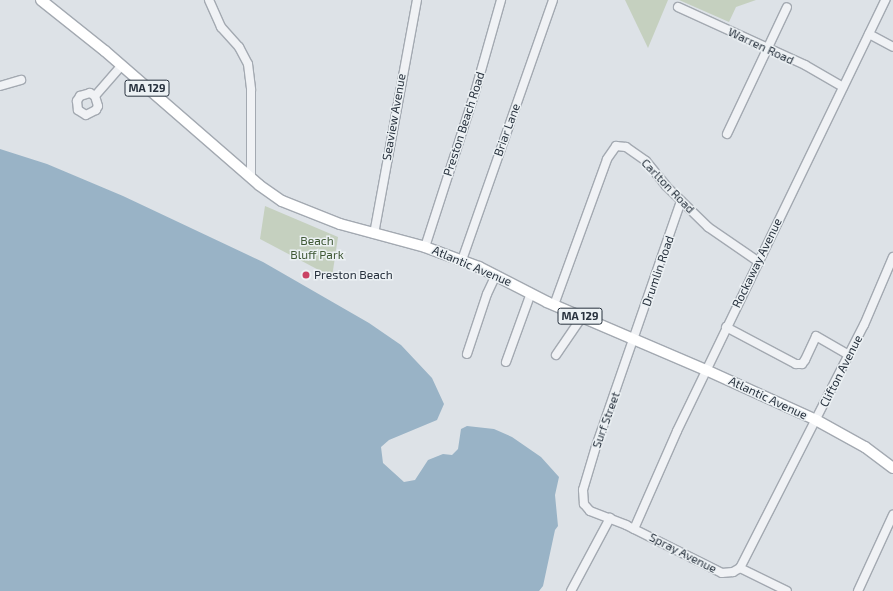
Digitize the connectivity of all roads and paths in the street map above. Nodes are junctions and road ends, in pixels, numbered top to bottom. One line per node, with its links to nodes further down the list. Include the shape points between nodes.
1 (41, 0): 12 (main road, Atlantic Avenue / MA 129)
2 (209, 0): 18 (street, via 222,27 239,47 248,64 251,90)
3 (416, 0): 20 (street, Seaview Avenue)
4 (501, 0): 21 (street, Preston Beach Road)
5 (553, 0): 22 (street, Briar Lane)
6 (885, 0): 9 (street, Rockaway Avenue)
7 (787, 6): 11 (street)
8 (678, 8): 11 (street, Warren Road)
9 (869, 34): 10 (street); 15 (street, Rockaway Avenue)
10 (893, 47)
11 (766, 48): 15 (street, Warren Road, via 804,65); 17 (street)
12 (121, 66): 16 (street); 18 (main road, Atlantic Avenue / MA 129)
13 (21, 80): 14 (street)
14 (0, 86)
15 (843, 87): 24 (street, Rockaway Avenue)
16 (95, 96)
17 (727, 134)
18 (251, 178): 20 (main road, Atlantic Avenue / MA 129, via 274,197 291,205)
19 (682, 201): 24 (street, Carlton Road, via 708,228); 27 (street, Carlton Road, via 646,161 626,147 616,146 607,159); 30 (street, Drumlin Road)
20 (374, 234): 21 (main road, Atlantic Avenue / MA 129)
21 (426, 247): 22 (main road, Atlantic Avenue / MA 129)
22 (462, 260): 25 (main road, Atlantic Avenue / MA 129)
23 (892, 260): 33 (street, Clifton Avenue)
24 (759, 262): 29 (street, Rockaway Avenue)
25 (496, 275): 26 (main road, Atlantic Avenue / MA 129); 31 (street)
26 (531, 294): 27 (main road, Atlantic Avenue / MA 129); 34 (street)
27 (554, 305): 28 (main road, Atlantic Avenue / MA 129)
28 (582, 317): 30 (main road, Atlantic Avenue / MA 129); 32 (street)
29 (726, 327): 33 (street, via 796,364 802,364 816,336); 35 (street, Rockaway Avenue)
30 (634, 340): 35 (main road, Atlantic Avenue / MA 129); 38 (street, Surf Street, via 590,466 583,490)
31 (467, 354)
32 (556, 355)
33 (849, 356): 36 (street, Clifton Avenue)
34 (506, 362)
35 (706, 370): 36 (main road, Atlantic Avenue / MA 129); 41 (street, Rockaway Avenue)
36 (816, 420): 37 (main road, Atlantic Avenue / MA 129, via 865,447); 42 (street, Clifton Avenue)
37 (893, 468)
38 (584, 501): 40 (street, Spray Avenue, via 590,511)
39 (893, 515): 45 (street)
40 (610, 518): 41 (street, Spray Avenue); 43 (street)
41 (634, 529): 42 (street, Spray Avenue, via 722,572 733,572)
42 (740, 568): 44 (street)
43 (571, 591)
44 (787, 591)
45 (858, 591)

